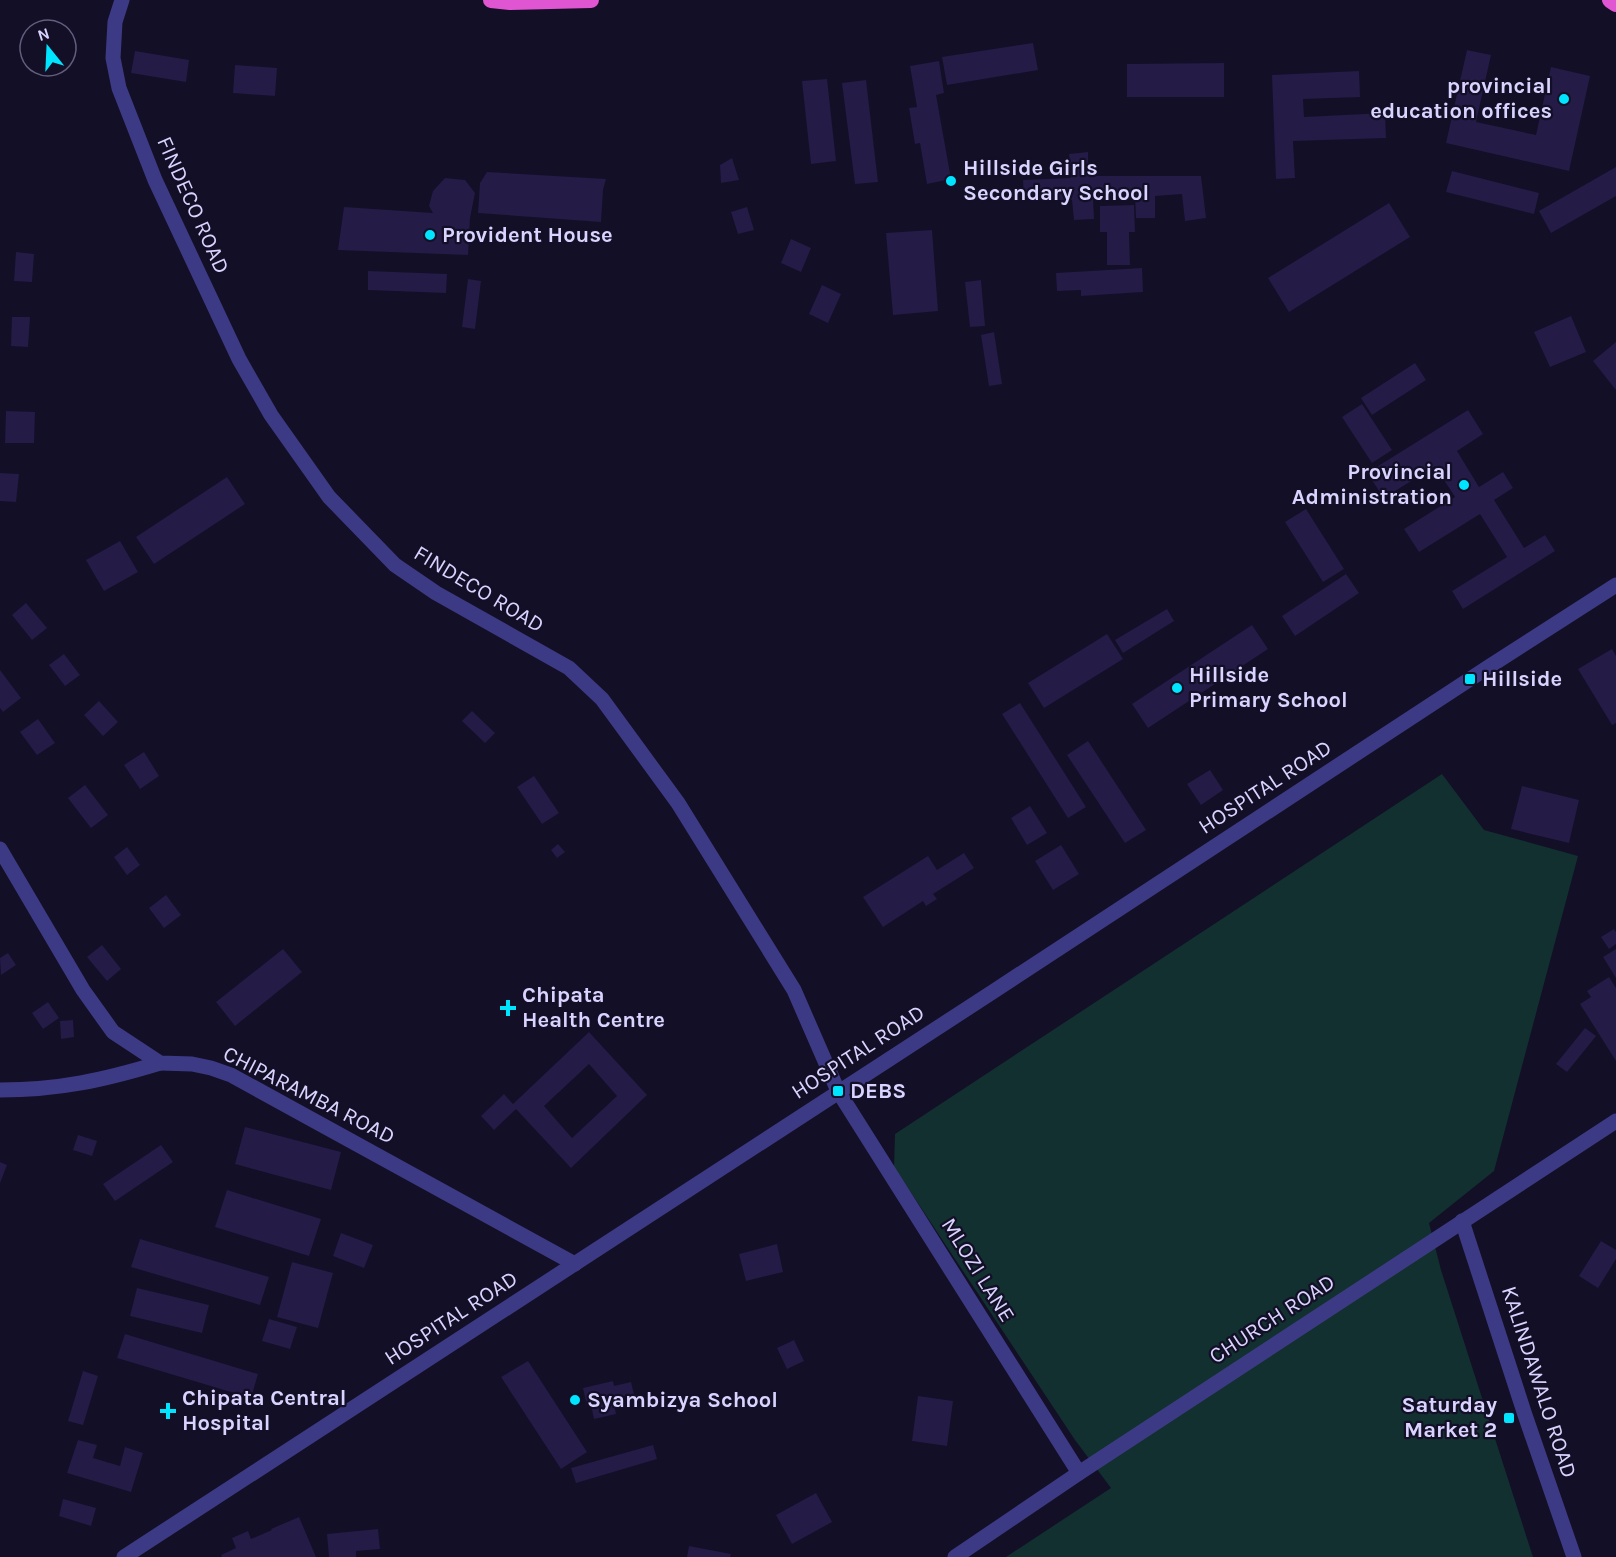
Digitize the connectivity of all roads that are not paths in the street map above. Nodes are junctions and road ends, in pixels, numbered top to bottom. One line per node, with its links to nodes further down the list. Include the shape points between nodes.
1 (122, 0): 10 (street, FINDECO ROAD, via 115,22 113,58 119,88 155,180 239,359 272,415 329,497 395,565 436,593 569,668 602,699 678,803 794,990)
2 (491, 0): 3 (highway)
3 (591, 0)
4 (1610, 0): 5 (highway)
5 (1616, 4)
6 (1616, 585): 10 (street, HOSPITAL ROAD)
7 (0, 849): 8 (street, via 83,990 113,1032)
8 (160, 1063): 9 (street, via 68,1086); 13 (street, CHIPARAMBA ROAD, via 192,1064 231,1075)
9 (0, 1090)
10 (838, 1091): 13 (street, HOSPITAL ROAD); 14 (street, MLOZI LANE)
11 (1616, 1121): 12 (street, CHURCH ROAD)
12 (1462, 1221): 14 (street, CHURCH ROAD); 17 (street, KALINDAWALO ROAD)
13 (575, 1264): 15 (street, HOSPITAL ROAD)
14 (1079, 1473): 16 (street, CHURCH ROAD)
15 (133, 1554)
16 (955, 1557)
17 (1574, 1557)

